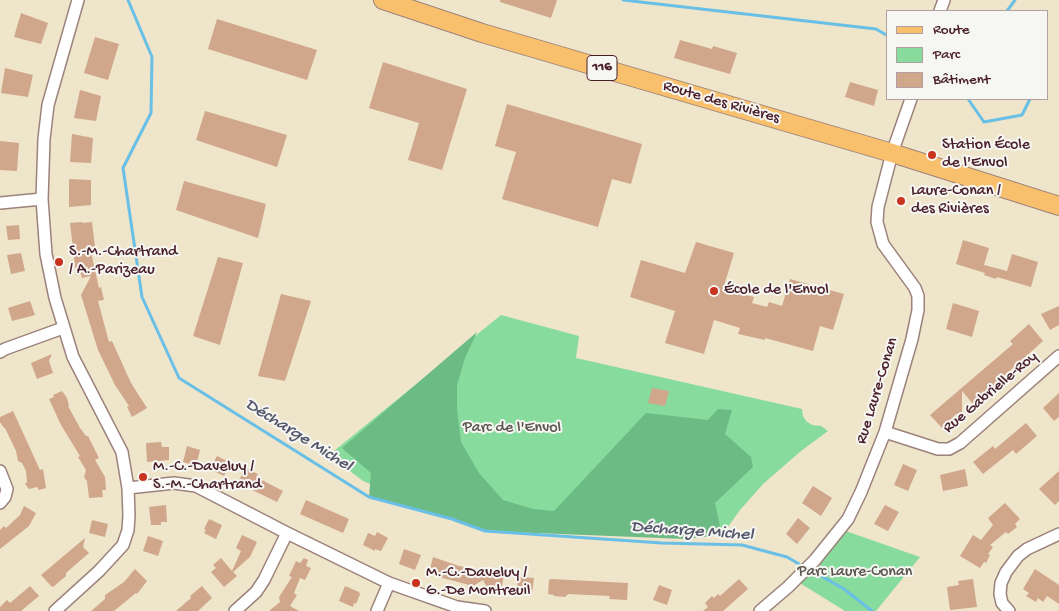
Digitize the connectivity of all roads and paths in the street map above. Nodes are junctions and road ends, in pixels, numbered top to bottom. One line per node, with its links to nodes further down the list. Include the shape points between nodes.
1 (78, 0): 5 (street, via 48,105)
2 (383, 0): 4 (main road, Route des Rivières / 116, via 482,33)
3 (910, 100): 4 (street, Rue Laure-Conan)
4 (892, 152): 7 (main road, Route des Rivières / 116); 11 (street, Rue Laure-Conan, via 877,222 883,244 918,296 918,310)
5 (42, 199): 6 (street); 8 (street, via 46,254)
6 (0, 203)
7 (1059, 206)
8 (63, 328): 9 (street); 13 (street, via 73,357 122,452)
9 (0, 352)
10 (1059, 356): 11 (street, Rue Gabrielle-Roy, via 960,443 949,449 938,449)
11 (885, 432): 22 (street, Rue Laure-Conan, via 848,519 815,560)
12 (0, 471): 14 (street, via 7,489)
13 (128, 488): 15 (street, via 174,483 196,486); 18 (street, via 129,523 123,545)
14 (0, 503)
15 (287, 533): 17 (street); 19 (street, via 256,592)
16 (1059, 534): 23 (street, via 1027,549 1006,572 1000,594)
17 (389, 583): 20 (street); 21 (street, via 457,607)
18 (55, 611)
19 (235, 611)
20 (377, 611)
21 (486, 611)
22 (760, 611)
23 (1009, 611)

